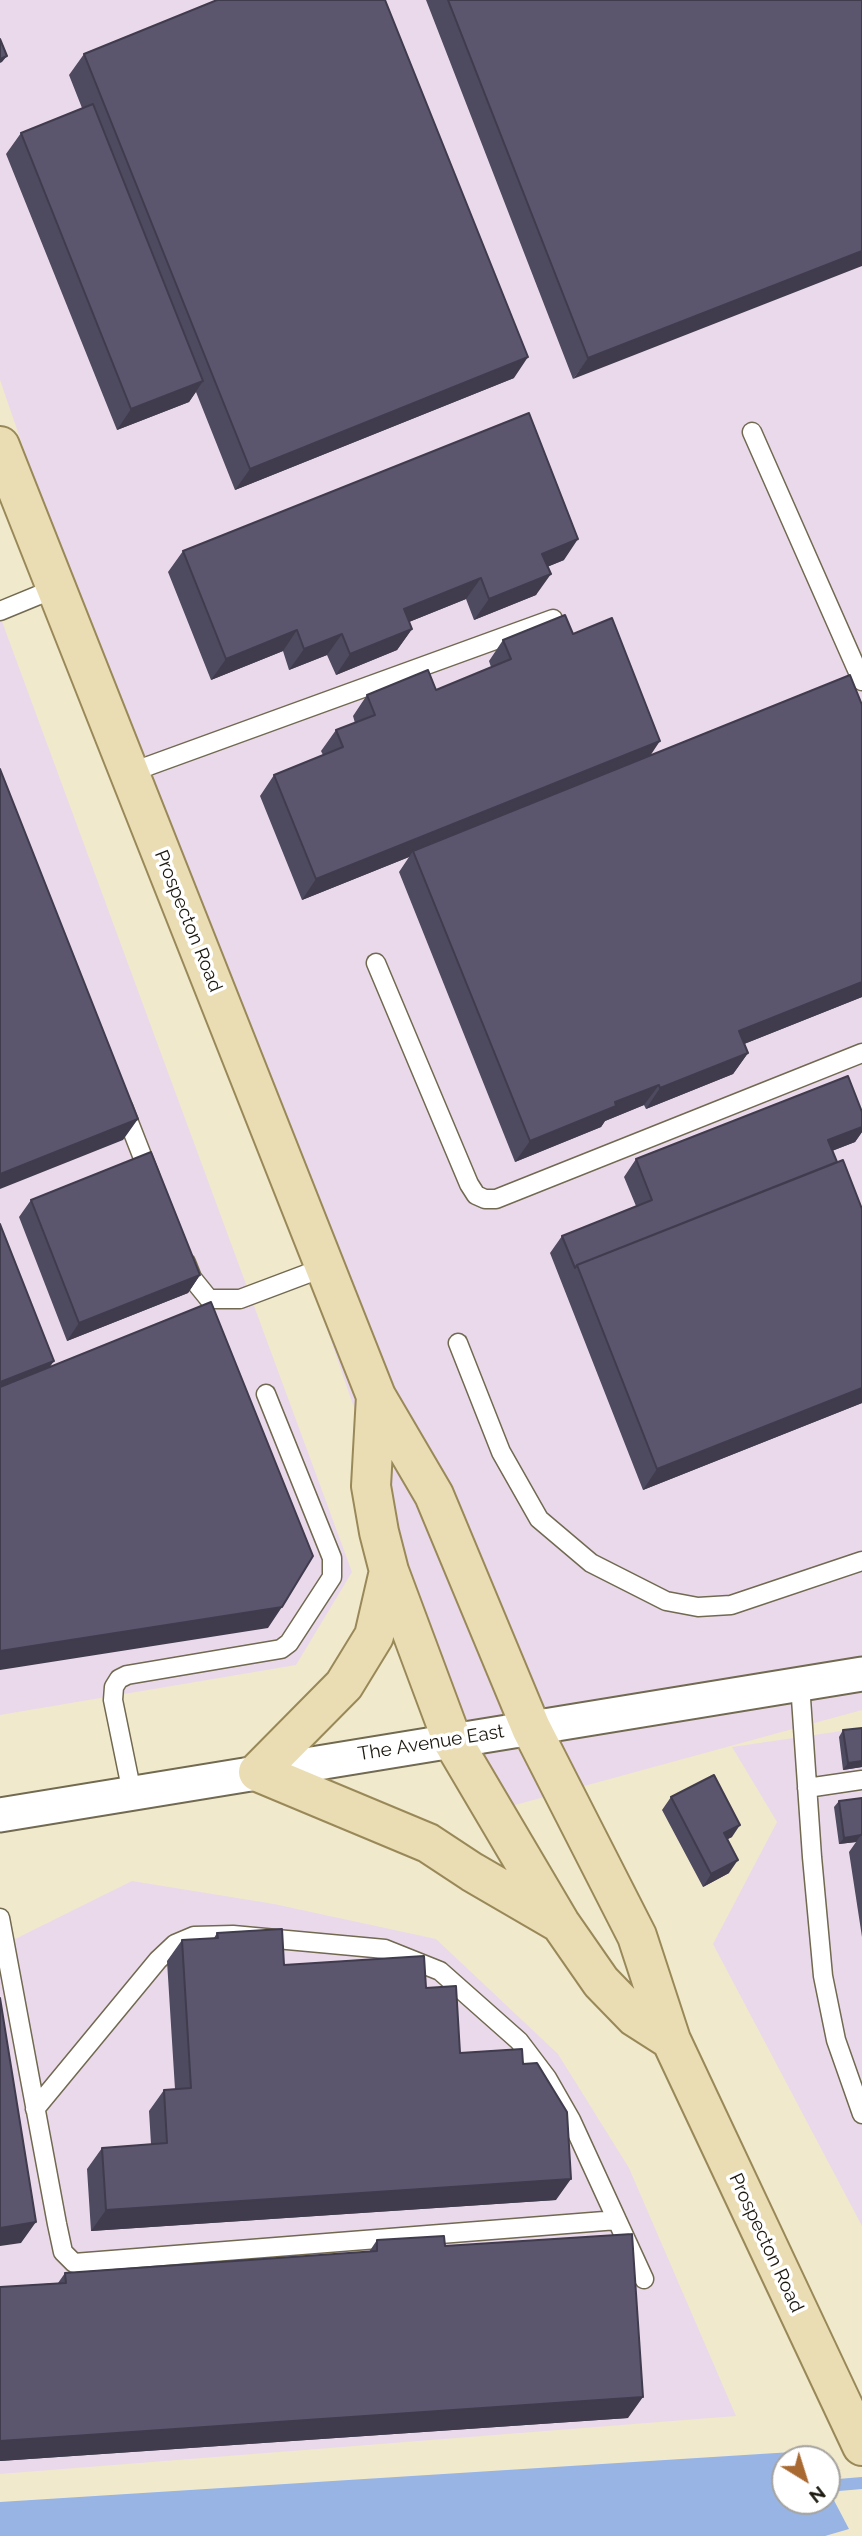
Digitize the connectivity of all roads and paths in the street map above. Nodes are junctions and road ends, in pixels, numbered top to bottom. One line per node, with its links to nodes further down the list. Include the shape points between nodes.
1 (752, 432): 6 (lane)
2 (0, 446): 3 (main road, Prospecton Road)
3 (57, 588): 4 (lane); 7 (main road, Prospecton Road)
4 (0, 611)
5 (554, 619): 7 (lane)
6 (862, 681)
7 (130, 773): 13 (main road, Prospecton Road)
8 (376, 963): 9 (lane, via 469,1184 485,1199 496,1199)
9 (862, 1053)
10 (116, 1090): 11 (lane)
11 (157, 1193)
12 (178, 1244): 13 (lane, via 192,1278 209,1299 240,1299)
13 (325, 1266): 16 (main road, Prospecton Road)
14 (458, 1343): 17 (lane, via 501,1452 539,1520 591,1563 666,1601 698,1607 731,1605)
15 (266, 1394): 26 (lane, via 332,1558 332,1577 281,1649 119,1679 113,1700)
16 (376, 1396): 18 (main road, via 371,1486); 21 (main road, Prospecton Road, via 434,1495)
17 (862, 1561)
18 (389, 1572): 22 (main road); 23 (main road, via 374,1636 344,1685)
19 (862, 1674): 20 (street, The Avenue East)
20 (800, 1684): 21 (street, The Avenue East); 25 (lane)
21 (531, 1728): 22 (street, The Avenue East); 30 (main road, Prospecton Road, via 637,1936)
22 (452, 1740): 23 (street, The Avenue East); 28 (main road)
23 (258, 1772): 26 (street, The Avenue East); 28 (main road, via 428,1843)
24 (862, 1780): 25 (lane)
25 (807, 1788): 32 (lane, via 823,1976 836,2040)
26 (132, 1793): 27 (street, The Avenue East)
27 (0, 1815)
28 (560, 1923): 30 (main road, via 601,1982 635,2017)
29 (1, 1928): 31 (lane)
30 (671, 2040): 35 (main road, Prospecton Road)
31 (35, 2109): 33 (lane, via 63,2252 74,2263); 33 (lane, via 175,1944 194,1936 233,1935 385,1949 440,1971 519,2041 571,2120)
32 (862, 2115)
33 (617, 2220): 34 (lane)
34 (645, 2279)
35 (862, 2446)

